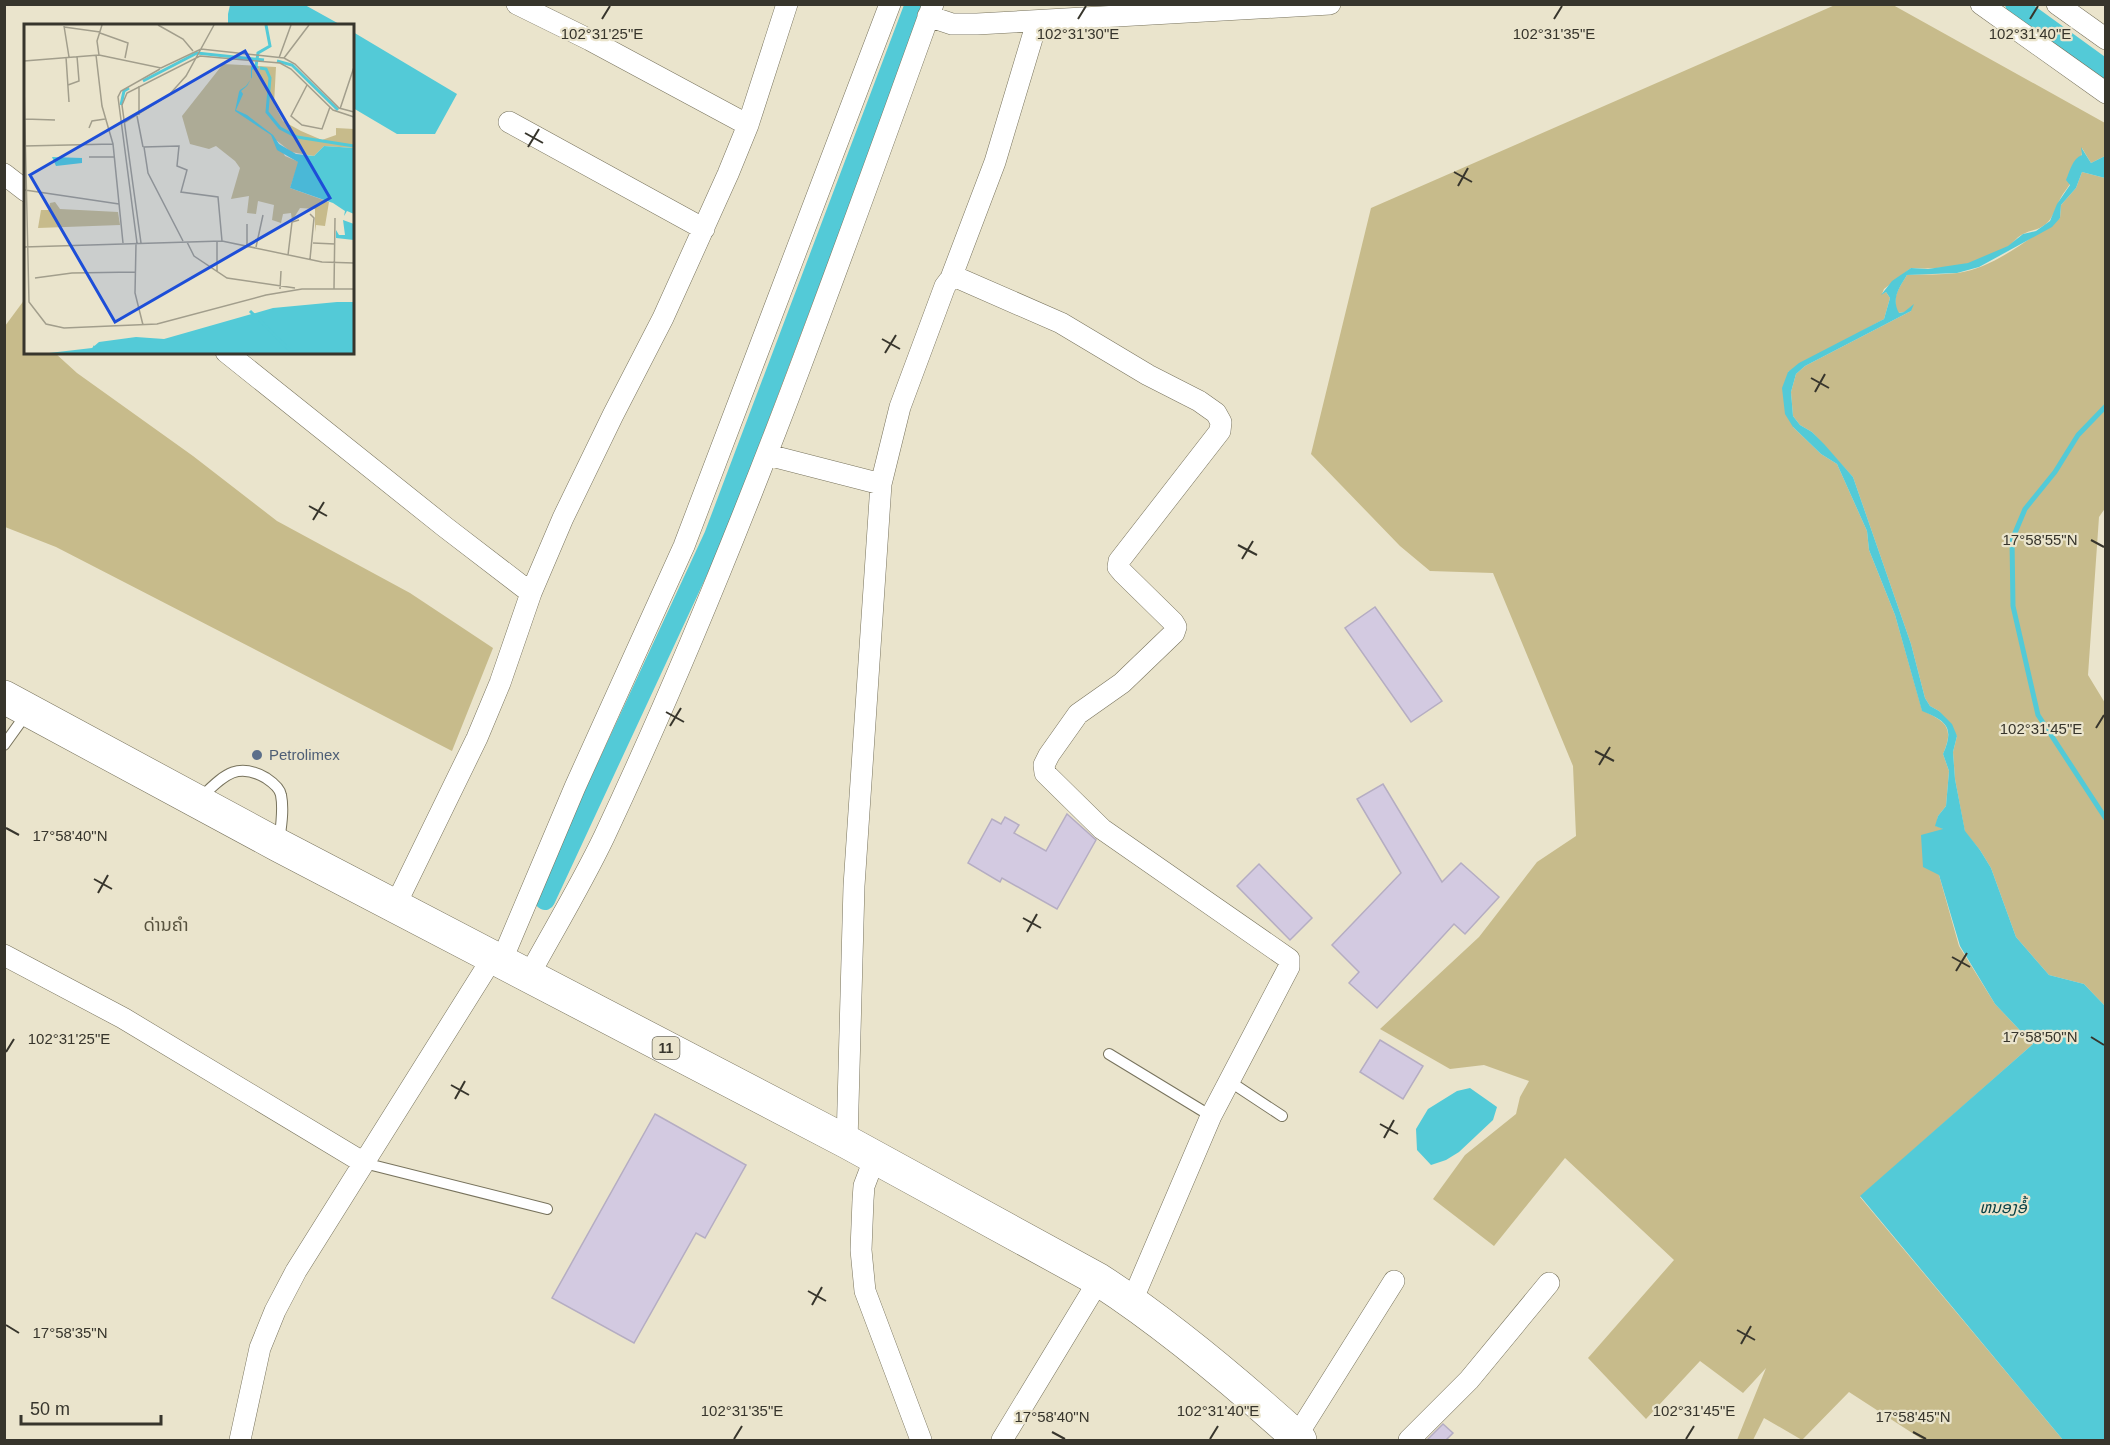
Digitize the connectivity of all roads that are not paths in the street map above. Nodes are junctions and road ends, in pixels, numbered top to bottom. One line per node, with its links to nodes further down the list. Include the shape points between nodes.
1 (517, 4): 12 (street)
2 (787, 4): 12 (street)
3 (1330, 4): 8 (street)
4 (1981, 4): 10 (street)
5 (2057, 4): 9 (street)
6 (889, 5): 27 (street, via 684,546 575,787)
7 (931, 10): 8 (street, via 952,24); 18 (street)
8 (1052, 16): 16 (street)
9 (2106, 39)
10 (2106, 93)
11 (509, 122): 15 (street)
12 (748, 125): 15 (street)
13 (4, 174): 14 (street)
14 (24, 189)
15 (704, 229): 20 (street, via 563,518)
16 (951, 278): 19 (street, via 900,407); 29 (street, via 1061,323 1199,401 1216,413 1221,422 1220,430 1119,561 1123,573 1173,622 1174,633 1122,683 1078,714 1044,765 1046,773 1102,829 1289,958 1289,967)
17 (228, 354): 20 (street)
18 (768, 455): 19 (street); 27 (street, via 603,840)
19 (881, 484): 32 (street, via 854,886)
20 (531, 593): 25 (street, via 477,738)
21 (17, 704): 22 (lane); 23 (highway, 11)
22 (4, 745)
23 (196, 801): 24 (highway, 11); 24 (lane, via 223,777 239,771 251,770 270,780 281,793)
24 (278, 845): 25 (highway, 11)
25 (395, 906): 27 (highway, 11)
26 (4, 955): 33 (street, via 123,1018)
27 (508, 966): 32 (highway, 11); 33 (street)
28 (1109, 1054): 30 (lane)
29 (1229, 1080): 30 (street); 31 (lane)
30 (1211, 1116): 38 (street)
31 (1282, 1116)
32 (861, 1150): 35 (highway, 11); 41 (street, via 865,1291)
33 (364, 1163): 34 (lane); 40 (street, via 275,1311 260,1348)
34 (547, 1209)
35 (1099, 1280): 38 (highway, 11); 42 (street)
36 (1394, 1281): 39 (street)
37 (1549, 1283): 43 (street, via 1469,1380)
38 (1132, 1301): 39 (highway, 11)
39 (1298, 1439)
40 (240, 1440)
41 (921, 1440)
42 (1002, 1440)
43 (1408, 1440)

